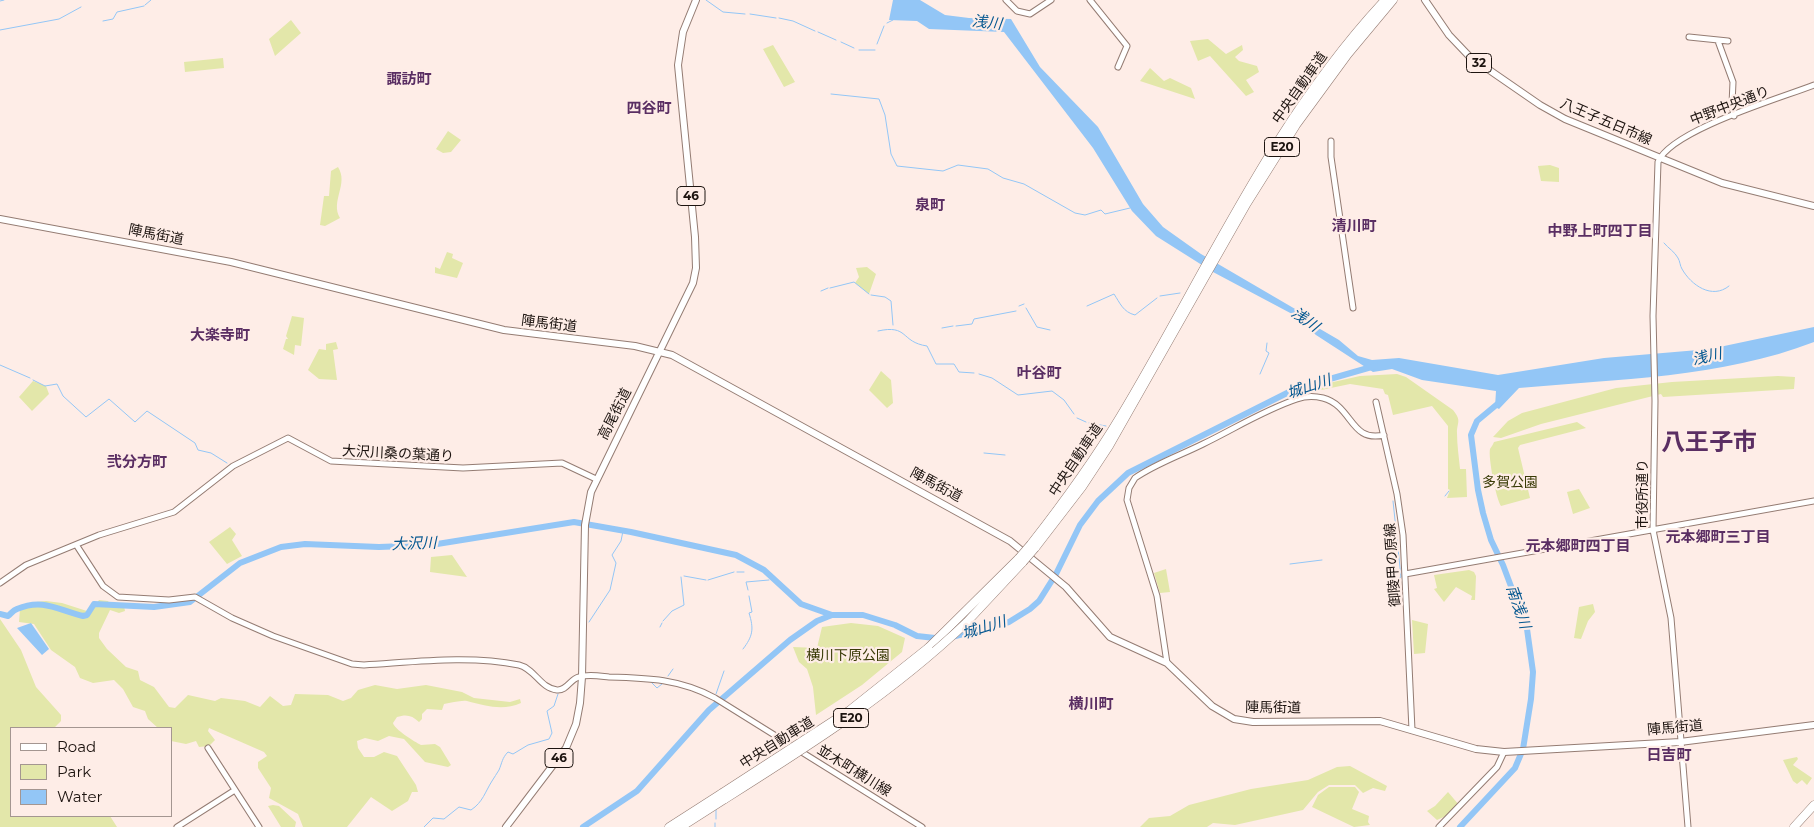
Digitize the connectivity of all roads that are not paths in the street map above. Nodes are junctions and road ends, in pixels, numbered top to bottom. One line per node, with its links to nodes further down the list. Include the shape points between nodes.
1 (696, 0): 20 (main road, 高尾街道 / 46, via 683,32 678,65 695,237 695,274 690,292)
2 (1006, 0): 3 (street, via 1017,11 1030,14)
3 (1051, 0)
4 (1090, 0): 11 (street, via 1127,46)
5 (1385, 0): 18 (highway, 中央自動車道 / E20, via 1342,50 1290,121 1237,208)
6 (1393, 0): 18 (highway, 中央自動車道 / E20, via 1296,125)
7 (1425, 0): 15 (main road, 八王子五日市線 / 32, via 1462,50 1540,105 1578,125)
8 (1689, 37): 9 (street)
9 (1718, 41): 10 (street); 13 (street, via 1733,82)
10 (1728, 41)
11 (1118, 67)
12 (1814, 85): 13 (street, 中野中央通り)
13 (1734, 116): 15 (street, 中野中央通り, via 1686,135)
14 (1331, 142): 19 (street)
15 (1660, 158): 16 (main road, 八王子五日市線 / 32, via 1731,186); 26 (street, 市役所通り, via 1653,318)
16 (1814, 206)
17 (0, 219): 20 (main road, 陣馬街道, via 231,262 504,330 630,345)
18 (1186, 305): 21 (highway, 中央自動車道 / E20)
19 (1353, 308)
20 (659, 352): 24 (main road, 高尾街道 / 46); 32 (main road, 陣馬街道, via 698,368 998,533 1057,579 1110,637)
21 (1140, 388): 28 (highway, 中央自動車道 / E20); 28 (highway, 中央自動車道 / E20, via 1082,487)
22 (1376, 402): 23 (street, 御陵甲の原線)
23 (1384, 435): 30 (street, 御陵甲の原線, via 1399,504); 32 (street, via 1365,436 1338,406 1322,398 1307,397 1288,402 1135,478 1128,492 1128,504 1155,589)
24 (596, 479): 27 (street, 大沢川桑の葉通り, via 562,463 462,468 331,461 288,438 233,466 174,512 107,532); 33 (main road, 高尾街道 / 46, via 585,522)
25 (1814, 501): 26 (street)
26 (1653, 530): 30 (street); 36 (street, 市役所通り, via 1670,618)
27 (77, 546): 31 (street, 大沢川桑の葉通り, via 26,565); 33 (street, via 103,586 118,597 169,600 193,596 273,636 352,664 462,660 518,665 528,669 544,685 558,690)
28 (1033, 546): 29 (highway, 中央自動車道 / E20, bridge)
29 (1021, 560): 40 (highway, 中央自動車道 / E20, bridge, via 928,648 850,710); 40 (highway, 中央自動車道 / E20, bridge, via 966,623 909,674 854,716)
30 (1405, 574): 35 (street, 御陵甲の原線)
31 (0, 583)
32 (1167, 663): 35 (main road, 陣馬街道, via 1212,706 1240,721 1373,720)
33 (582, 677): 44 (main road, 高尾街道 / 46, via 579,712 572,737); 47 (street, 並木町横川線, via 640,676 692,687)
34 (1814, 725): 36 (main road, 陣馬街道)
35 (1412, 730): 38 (main road, 陣馬街道, via 1476,749)
36 (1680, 742): 38 (main road, 陣馬街道); 49 (street, 市役所通り)
37 (208, 748): 39 (street)
38 (1506, 751): 48 (street, via 1497,767)
39 (235, 790): 42 (street); 43 (street)
40 (723, 796): 45 (highway, 中央自動車道 / E20); 46 (highway, 中央自動車道 / E20)
41 (1814, 805): 50 (highway)
42 (177, 827)
43 (259, 827)
44 (506, 827)
45 (669, 827)
46 (681, 827)
47 (922, 827)
48 (1439, 827)
49 (1688, 827)
50 (1794, 827)

